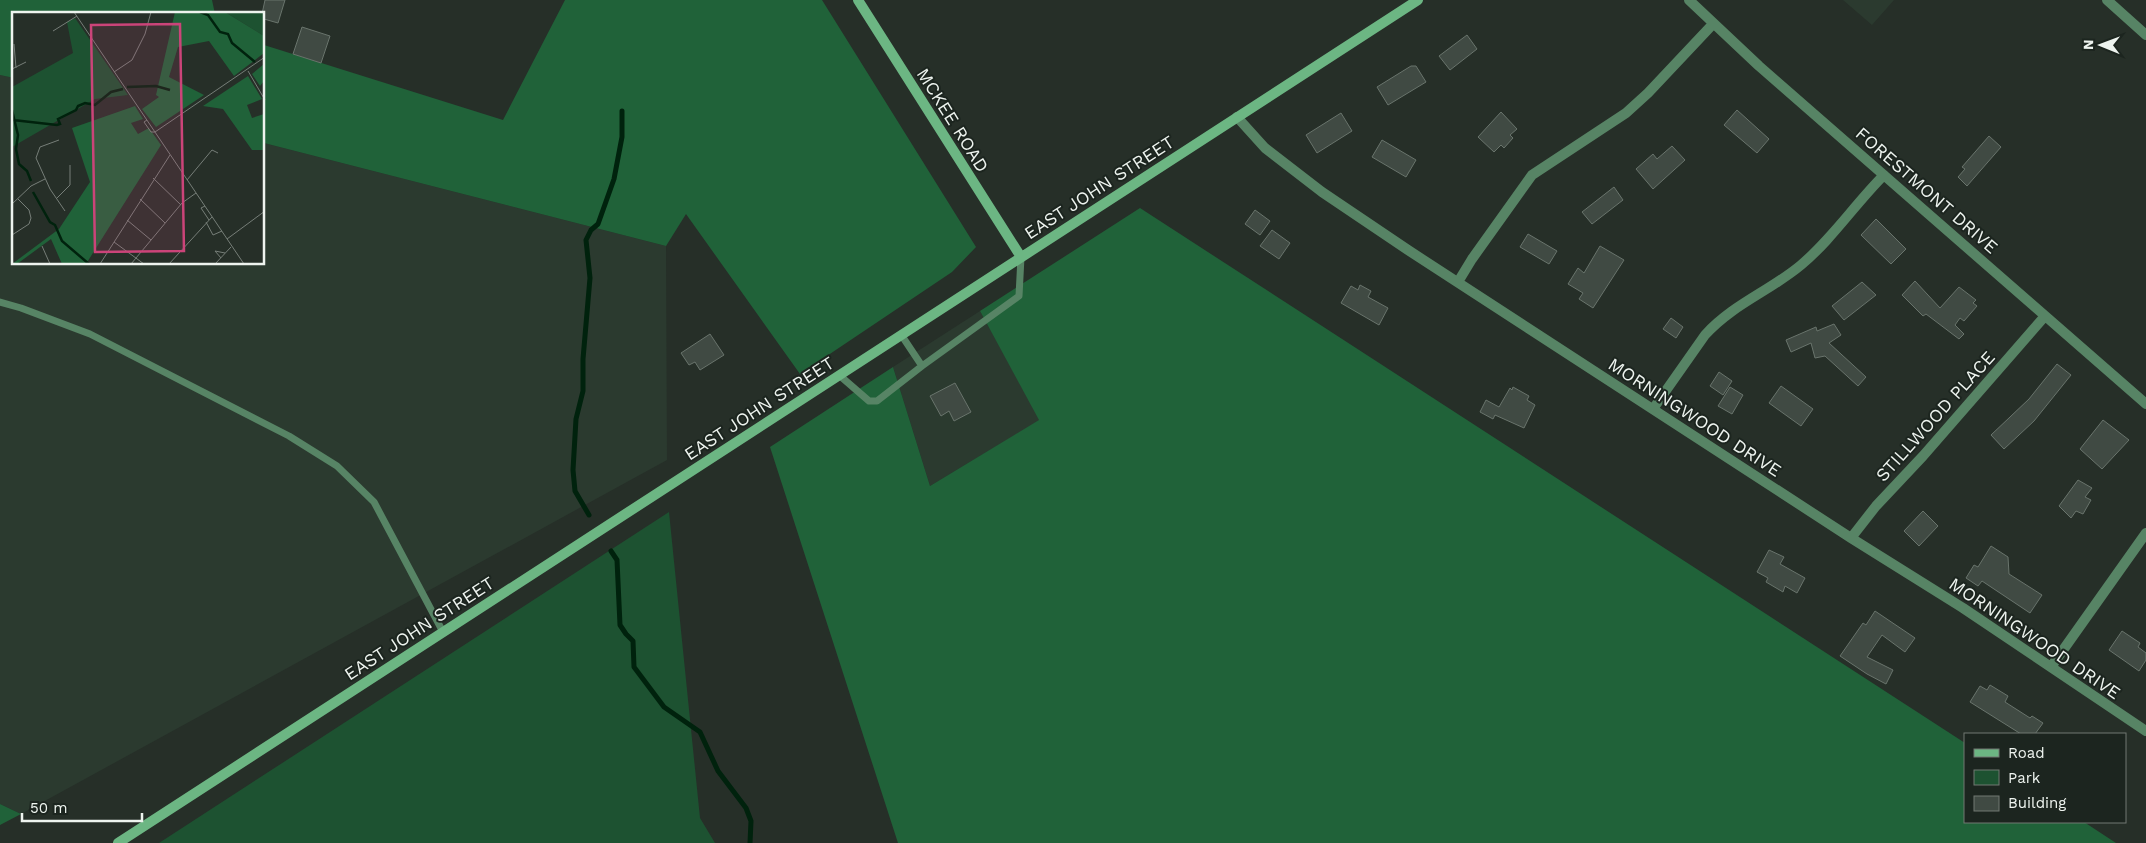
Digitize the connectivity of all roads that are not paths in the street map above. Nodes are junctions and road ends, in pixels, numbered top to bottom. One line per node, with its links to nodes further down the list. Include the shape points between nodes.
1 (858, 0): 9 (main road, MCKEE ROAD)
2 (1418, 0): 7 (main road, EAST JOHN STREET)
3 (1689, 0): 5 (street, FORESTMONT DRIVE)
4 (2107, 0): 6 (street)
5 (1713, 24): 8 (street, FORESTMONT DRIVE); 10 (street, via 1626,113 1532,175)
6 (2146, 35)
7 (1237, 117): 9 (main road, EAST JOHN STREET); 10 (street, MORNINGWOOD DRIVE, via 1265,148 1322,192)
8 (1884, 174): 12 (street, FORESTMONT DRIVE); 17 (street, via 1806,261 1715,324)
9 (1021, 257): 13 (main road, EAST JOHN STREET); 14 (lane, via 1019,296)
10 (1458, 282): 17 (street, MORNINGWOOD DRIVE)
11 (0, 302): 20 (lane, via 90,334 289,436 337,466 374,502)
12 (2045, 316): 16 (street, FORESTMONT DRIVE); 19 (street, STILLWOOD PLACE)
13 (902, 336): 14 (lane); 15 (main road, EAST JOHN STREET)
14 (922, 366): 15 (lane, via 877,401 869,401)
15 (839, 375): 20 (main road, EAST JOHN STREET)
16 (2146, 404)
17 (1654, 409): 19 (street, MORNINGWOOD DRIVE)
18 (2146, 533): 21 (street)
19 (1851, 538): 21 (street, MORNINGWOOD DRIVE)
20 (443, 632): 23 (main road, EAST JOHN STREET)
21 (2051, 667): 22 (street, MORNINGWOOD DRIVE)
22 (2146, 731)
23 (118, 843)

